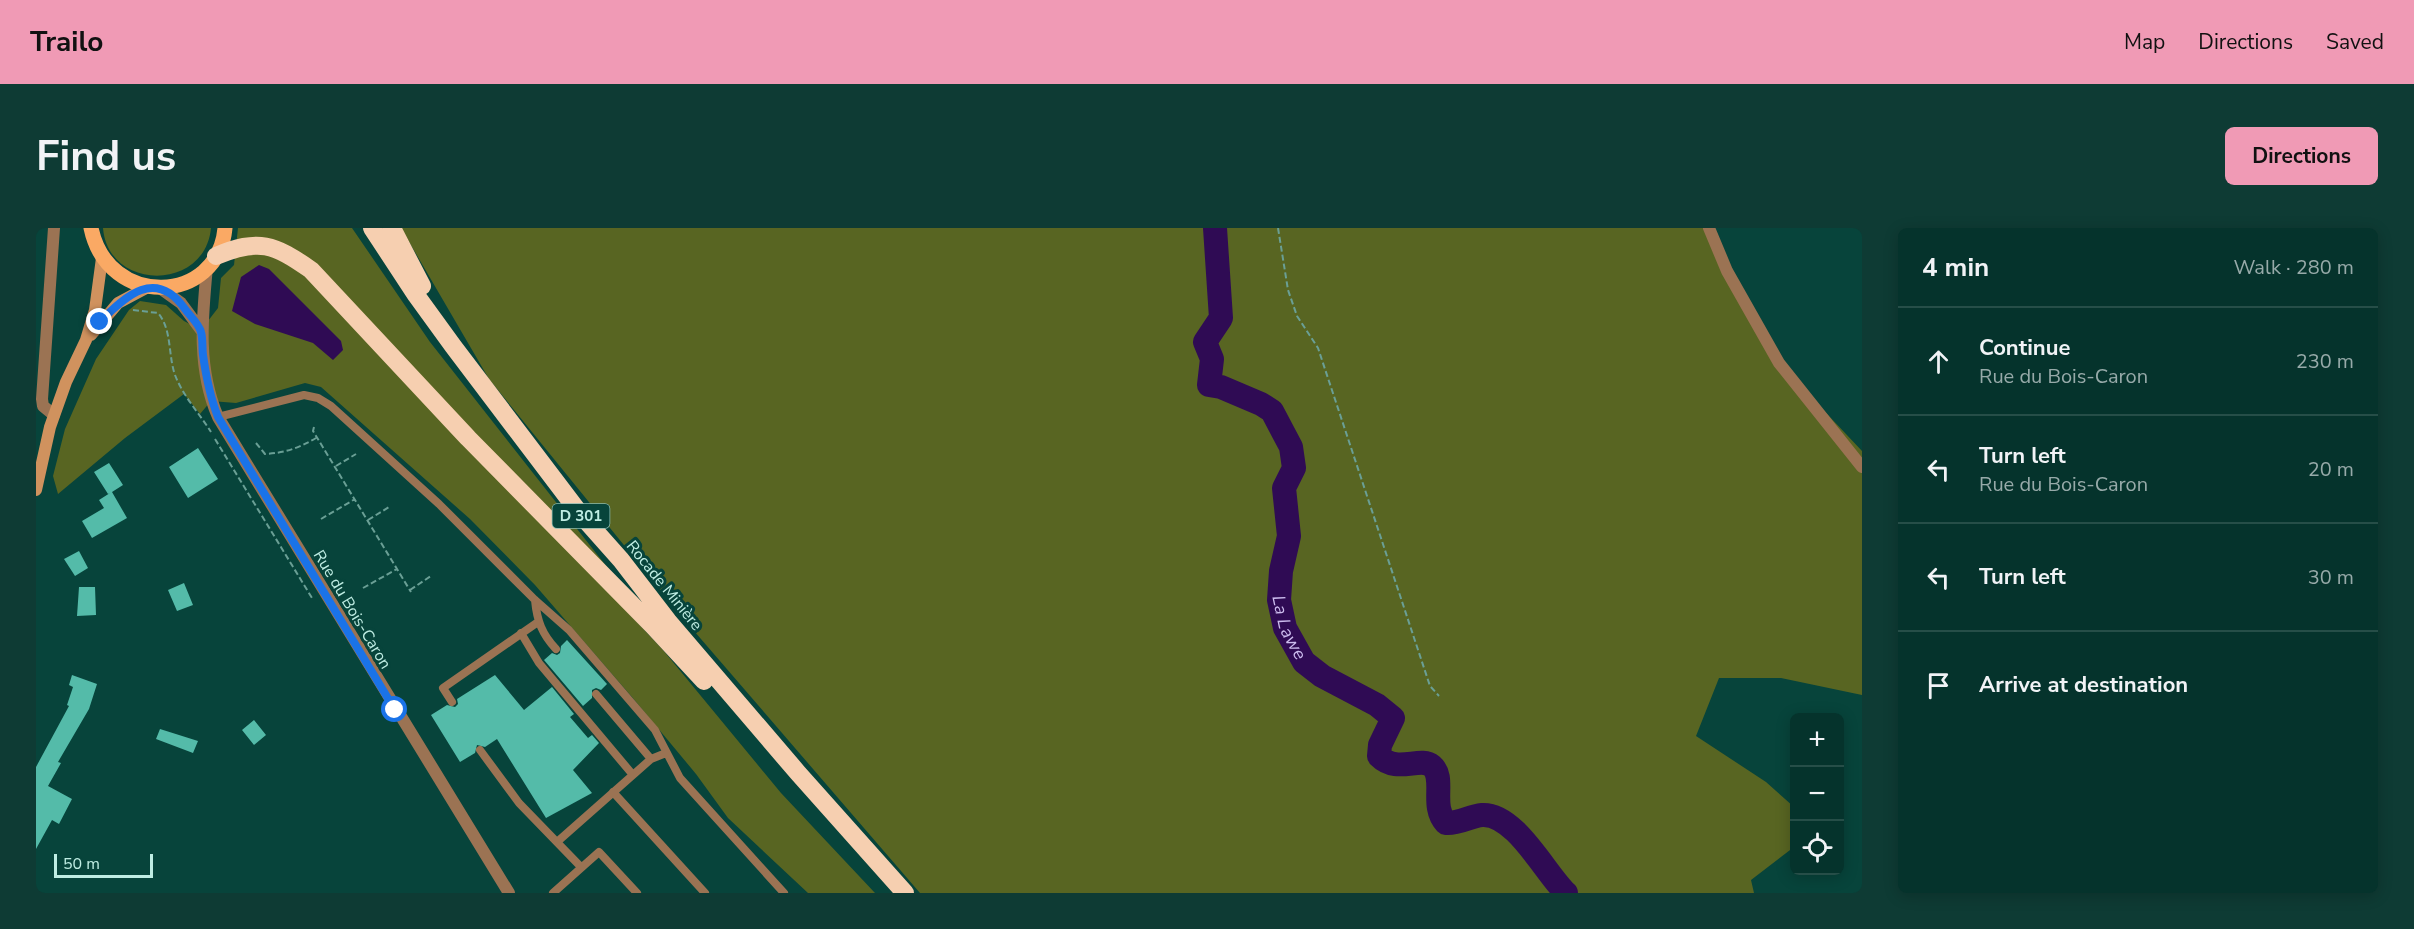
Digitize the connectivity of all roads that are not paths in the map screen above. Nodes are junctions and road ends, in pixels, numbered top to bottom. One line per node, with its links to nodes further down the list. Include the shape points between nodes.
1 (54, 228): 13 (street, via 42,402)
2 (91, 228): 7 (main road)
3 (225, 228): 8 (main road)
4 (372, 228): 12 (highway, Rocade Minière / D 301)
5 (393, 228): 12 (highway)
6 (1709, 228): 15 (street, via 1727,271 1779,363)
7 (102, 258): 9 (main road, via 127,280); 11 (main road, via 98,302)
8 (211, 261): 9 (main road, via 180,284); 10 (street, Rue du Bois-Caron); 26 (highway, via 237,247 256,245 289,254 311,270 468,438)
9 (154, 287): 10 (street, Rue du Bois-Caron, via 181,303); 11 (main road, via 118,303)
10 (201, 330): 14 (street, Rue du Bois-Caron, via 207,382)
11 (86, 340): 13 (main road)
12 (453, 346): 26 (highway, Rocade Minière / D 301, via 580,515)
13 (54, 415): 16 (main road)
14 (218, 417): 17 (lane, via 296,396 318,398 439,504); 31 (street, Rue du Bois-Caron)
15 (1862, 467)
16 (36, 490)
17 (535, 600): 18 (lane); 24 (lane, via 569,630 655,730)
18 (537, 622): 19 (lane); 20 (lane)
19 (522, 633): 22 (lane, via 443,688); 27 (lane, via 538,663)
20 (556, 649)
21 (596, 694): 25 (lane)
22 (452, 702)
23 (480, 750): 29 (lane, via 507,788)
24 (666, 753): 25 (lane); 35 (lane, via 680,778)
25 (651, 759): 27 (lane)
26 (798, 773): 36 (highway, Rocade Minière / D 301)
27 (633, 775): 28 (lane)
28 (613, 792): 29 (lane); 34 (lane)
29 (557, 842): 30 (lane)
30 (581, 867): 32 (lane); 33 (lane, via 599,852)
31 (509, 893)
32 (553, 893)
33 (637, 893)
34 (705, 893)
35 (784, 893)
36 (905, 893)

